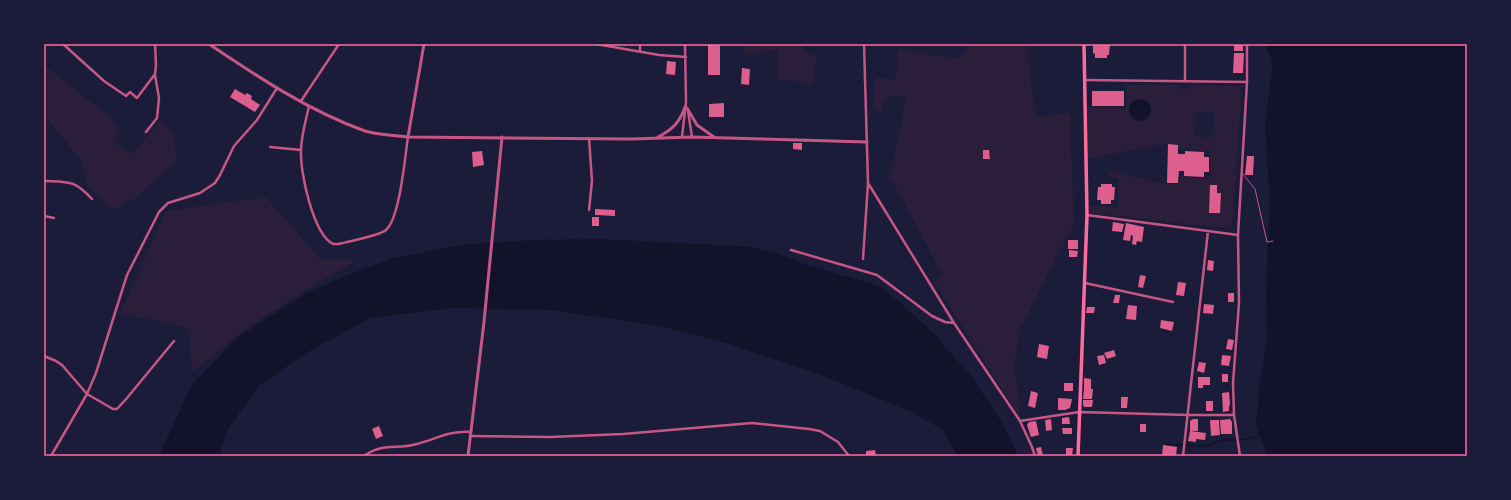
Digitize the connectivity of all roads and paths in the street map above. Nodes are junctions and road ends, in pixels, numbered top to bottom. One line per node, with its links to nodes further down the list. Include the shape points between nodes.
1 (62, 44): 15 (street, via 104,81 126,96 130,92 137,98)
2 (155, 44): 15 (street)
3 (209, 44): 19 (street)
4 (338, 44): 20 (street)
5 (424, 44): 24 (street)
6 (596, 44): 13 (street)
7 (640, 44): 13 (street)
8 (686, 44): 14 (street)
9 (864, 44): 31 (street)
10 (1084, 44): 16 (main road)
11 (1184, 44): 17 (street)
12 (1247, 44): 18 (street)
13 (640, 51): 14 (street)
14 (686, 57): 22 (street)
15 (155, 74): 23 (street, via 159,98 157,118)
16 (1085, 80): 17 (street); 39 (main road)
17 (1185, 81): 18 (street)
18 (1247, 82): 34 (street)
19 (277, 88): 20 (street); 52 (street, via 257,120 234,146 215,183 200,193 168,203 159,212 126,275 104,351)
20 (301, 101): 21 (street)
21 (309, 106): 24 (street, via 366,131); 33 (street)
22 (686, 108): 26 (street); 28 (street, via 678,123); 29 (street); 30 (street, via 697,125)
23 (146, 132)
24 (408, 137): 25 (street); 33 (street, via 396,209 389,226 382,232 336,245 324,235 316,220 303,172)
25 (502, 137): 27 (street); 57 (street)
26 (682, 137): 28 (street); 29 (street)
27 (589, 138): 28 (street); 38 (street, via 592,181)
28 (656, 138)
29 (692, 138): 30 (street)
30 (716, 138): 31 (street)
31 (867, 142): 36 (street)
32 (270, 147): 33 (street)
33 (301, 150)
34 (1242, 172): 43 (street); 44 (lane, via 1255,189 1267,242)
35 (44, 181): 37 (street, via 73,183)
36 (868, 183): 46 (street); 49 (street)
37 (92, 199)
38 (589, 210)
39 (1087, 215): 42 (street); 47 (main road)
40 (44, 216): 41 (street)
41 (54, 218)
42 (1208, 231): 43 (street); 54 (street)
43 (1238, 235): 55 (street)
44 (1273, 241)
45 (791, 250): 49 (street, via 877,274 932,316)
46 (863, 259)
47 (1084, 283): 48 (street); 53 (main road)
48 (1173, 302)
49 (954, 323): 56 (street)
50 (174, 341): 52 (street, via 117,409)
51 (44, 356): 52 (street, via 62,365)
52 (87, 394): 59 (street)
53 (1079, 412): 54 (street); 56 (street); 64 (main road)
54 (1188, 415): 55 (street); 65 (street)
55 (1234, 415): 66 (street)
56 (1020, 421): 63 (street)
57 (471, 432): 58 (street); 60 (street, via 459,430 416,445 385,446)
58 (470, 436): 61 (street); 62 (street, via 550,437 623,434 752,423 820,431 838,442)
59 (51, 456)
60 (364, 456)
61 (468, 456)
62 (849, 456)
63 (1035, 456)
64 (1078, 456)
65 (1183, 456)
66 (1240, 456)

